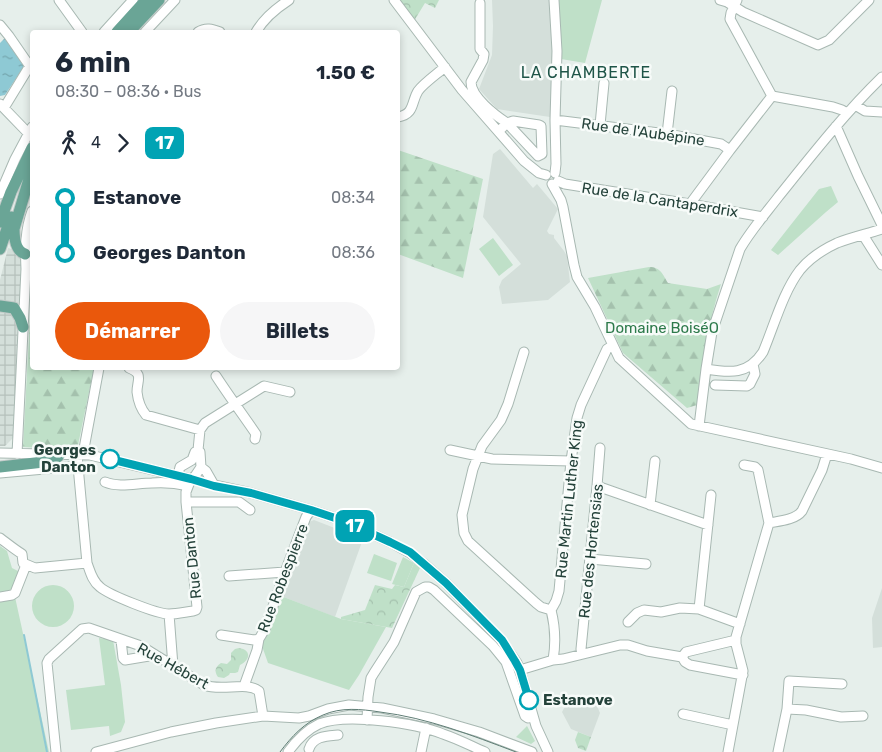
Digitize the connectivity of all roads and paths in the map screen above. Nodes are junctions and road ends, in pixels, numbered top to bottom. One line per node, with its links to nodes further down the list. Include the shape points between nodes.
1 (60, 0): 14 (street)
2 (133, 0): 15 (street)
3 (146, 0): 16 (main road)
4 (159, 0): 17 (main road)
5 (176, 0): 18 (street)
6 (289, 0): 19 (street, via 266,18)
7 (394, 0): 20 (street)
8 (554, 0): 30 (street, via 557,51)
9 (720, 0): 12 (street)
10 (869, 0): 12 (street, via 829,40 818,45 743,12)
11 (480, 3): 31 (street, via 480,49 484,54 471,86 494,114)
12 (735, 3): 24 (street, via 730,20)
13 (0, 26): 26 (street, via 29,67)
14 (81, 30)
15 (106, 30)
16 (119, 30)
17 (131, 30)
18 (147, 30)
19 (257, 30)
20 (445, 67): 29 (street, via 417,92 412,108); 35 (street)
21 (882, 77): 25 (street)
22 (604, 83): 32 (street)
23 (672, 90): 37 (street)
24 (772, 96): 28 (street, via 833,107); 38 (street)
25 (855, 105): 27 (street, via 865,111); 28 (street)
26 (2, 106): 34 (street)
27 (882, 112)
28 (847, 113): 33 (street)
29 (400, 116)
30 (555, 120): 32 (street, Rue de l'Aubépine); 42 (street)
31 (507, 123): 31 (street, via 538,156 542,154 541,126 513,121); 35 (street)
32 (600, 125): 37 (street, Rue de l'Aubépine)
33 (836, 126): 46 (street); 48 (street)
34 (30, 130)
35 (499, 131): 42 (street, via 524,160 539,173)
36 (30, 133): 43 (street)
37 (667, 134): 38 (street, Rue de l'Aubépine, via 721,144)
38 (730, 150): 44 (street)
39 (30, 152): 47 (main road)
40 (30, 172): 51 (main road)
41 (30, 175): 52 (main road, via 14,229 20,252)
42 (553, 178): 44 (street, Rue de la Cantaperdrix, via 565,184); 56 (street, via 564,208 577,277 595,306)
43 (1, 189)
44 (690, 204): 46 (street, Rue de la Cantaperdrix)
45 (30, 217): 52 (street)
46 (764, 217): 59 (street, via 738,256 712,332)
47 (0, 222)
48 (880, 228): 49 (street); 50 (street)
49 (863, 235): 53 (street); 58 (street, via 836,243 801,269 791,283 763,352)
50 (882, 240)
51 (0, 249)
52 (25, 254): 55 (street)
53 (882, 266)
54 (0, 306): 55 (main road, via 14,308)
55 (23, 327): 73 (street)
56 (612, 345): 66 (street, via 622,362 691,424); 78 (street, Rue Martin Luther King, via 607,349 581,405)
57 (524, 352): 77 (street, via 501,420)
58 (752, 364): 59 (street, via 734,372); 63 (street, via 755,374 747,386)
59 (706, 369): 66 (street)
60 (99, 370): 75 (street, Rue Danton)
61 (132, 370): 67 (street, via 139,378 139,403 146,415)
62 (216, 376): 65 (street)
63 (715, 385)
64 (290, 392): 65 (street, via 264,386)
65 (235, 405): 67 (street, via 205,423); 68 (street, via 256,434)
66 (699, 426): 76 (street)
67 (200, 430): 70 (street)
68 (255, 440)
69 (600, 448): 90 (street, Rue des Hortensias)
70 (198, 450): 83 (street); 86 (street, via 192,460 180,466)
71 (450, 450): 77 (street)
72 (0, 453): 73 (street)
73 (17, 454): 74 (street)
74 (60, 454): 75 (street); 82 (main road, via 52,460)
75 (80, 454): 81 (street, Rue Danton); 86 (street)
76 (827, 454): 84 (street); 96 (street, via 799,515)
77 (477, 456): 78 (street); 107 (street, via 462,515 468,541 536,603)
78 (571, 461): 107 (street, Rue Martin Luther King, via 559,591)
79 (655, 461): 93 (street)
80 (744, 465): 96 (street, via 758,470)
81 (78, 466): 85 (street); 100 (street, Rue Danton)
82 (0, 467)
83 (201, 467): 88 (street); 89 (street)
84 (882, 468)
85 (0, 473)
86 (178, 475): 88 (street)
87 (105, 482): 88 (street, via 112,485)
88 (189, 482): 89 (street); 92 (street, Rue Danton)
89 (214, 486): 95 (street)
90 (597, 486): 93 (street); 99 (street, Rue des Hortensias)
91 (711, 496): 97 (street)
92 (186, 502): 94 (street, via 239,502); 108 (street, Rue Danton, via 197,607 193,611)
93 (650, 505): 97 (street)
94 (250, 510)
95 (311, 510): 103 (street, Rue Robespierre); 120 (street, via 344,521 410,552 502,640)
96 (769, 523): 110 (street)
97 (708, 525): 106 (street)
98 (0, 538): 102 (street, via 22,554)
99 (590, 559): 101 (street); 115 (street, Rue des Hortensias)
100 (87, 562): 102 (street, via 35,568); 108 (street, Rue Danton, via 95,582 109,593)
101 (646, 564)
102 (26, 565): 105 (street, via 16,593)
103 (285, 572): 104 (street); 112 (street, Rue Robespierre)
104 (229, 576)
105 (0, 597)
106 (699, 609): 109 (street, via 644,610); 110 (street)
107 (551, 610): 118 (street, Rue Martin Luther King, via 554,622)
108 (170, 614): 119 (street)
109 (628, 622)
110 (740, 624): 114 (street)
111 (221, 635): 112 (street, Rue Robespierre)
112 (259, 639): 123 (street)
113 (122, 640): 116 (street, Rue Hébert); 116 (street, via 125,660); 135 (street, Rue Hébert, via 85,628 48,659)
114 (736, 640): 117 (street, via 686,652); 121 (street)
115 (582, 654): 117 (street, via 628,645); 118 (street)
116 (155, 655): 119 (street, Rue Hébert)
117 (682, 657): 121 (street, via 690,665)
118 (553, 660): 120 (street)
119 (173, 666): 123 (street, Rue Hébert, via 211,688)
120 (520, 670): 129 (street)
121 (743, 675): 131 (street)
122 (842, 684): 125 (street, via 789,681)
123 (244, 686): 127 (street, via 259,691)
124 (367, 706): 127 (street, via 340,706 298,718); 129 (street, via 374,673 394,642 412,599 416,592 429,587 502,658 508,666 523,714); 130 (street); 140 (street, via 434,719)
125 (787, 709): 128 (street, via 841,718); 143 (street)
126 (683, 714): 131 (street)
127 (263, 716): 136 (street, via 171,732)
128 (863, 716)
129 (530, 717): 141 (street)
130 (367, 720): 132 (street); 137 (street, via 338,719 320,724 307,732)
131 (733, 725): 142 (street)
132 (426, 728): 138 (street); 139 (street)
133 (338, 736): 134 (street, via 314,740)
134 (308, 751)
135 (56, 752)
136 (96, 752)
137 (288, 752)
138 (421, 752)
139 (485, 752)
140 (532, 752)
141 (548, 752)
142 (728, 752)
143 (778, 752)

